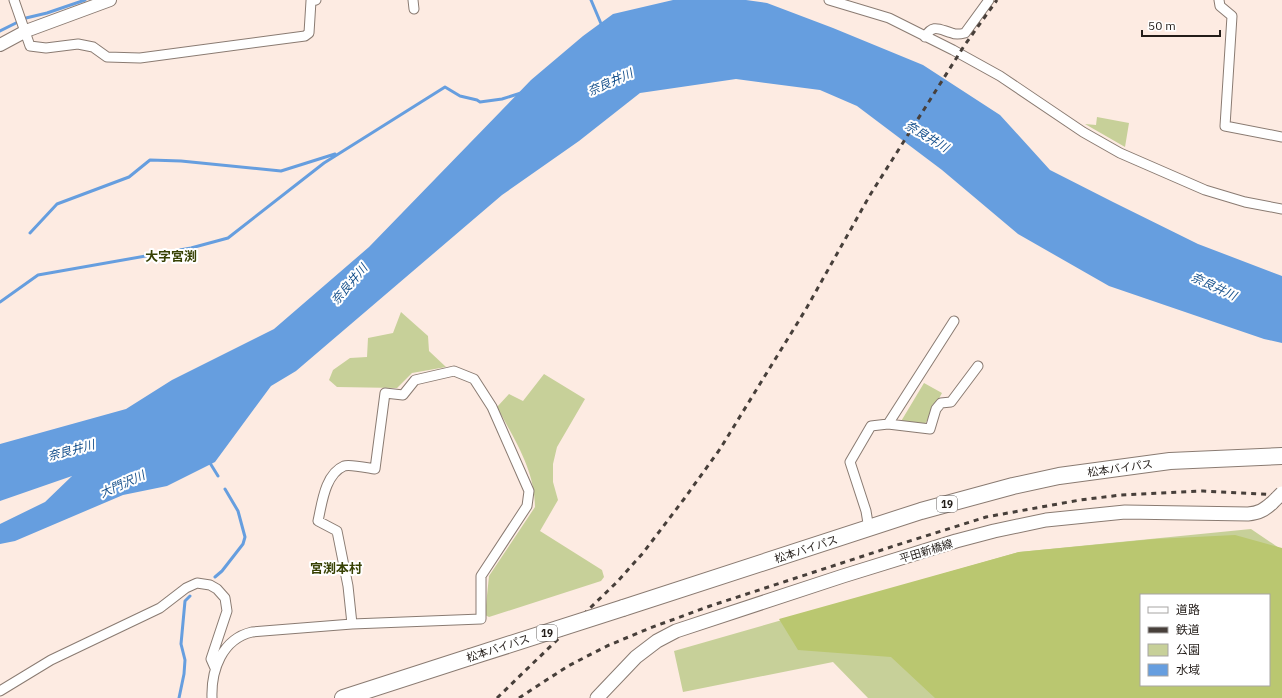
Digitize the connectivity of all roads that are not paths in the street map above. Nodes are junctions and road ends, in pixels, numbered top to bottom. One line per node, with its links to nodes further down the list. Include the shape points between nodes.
1 (14, 0): 7 (street)
2 (110, 0): 7 (street)
3 (316, 0): 7 (street, via 311,1 309,32 305,36 140,58 107,56 93,47 78,44 46,48 30,46)
4 (829, 0): 8 (street, via 890,18)
5 (989, 0): 8 (street, via 965,34 933,29 928,30)
6 (1219, 0): 10 (street, via 1220,6 1232,16 1225,126)
7 (23, 24): 9 (street)
8 (925, 37): 11 (street, via 1000,76 1083,132 1120,153 1206,190 1245,202)
9 (0, 45)
10 (1282, 137)
11 (1282, 209)
12 (954, 321): 14 (street)
13 (978, 366): 14 (street, via 951,402 941,403 936,409 930,430)
14 (888, 424): 17 (street, via 871,426 850,462 866,510)
15 (1282, 456): 17 (highway, 松本バイパス / 19, via 1170,461 1059,476 970,497)
16 (1282, 493): 23 (main road, 平田新橋線, bridge, via 1264,510 1256,513 1125,512 1046,520 956,541 676,631 636,657)
17 (869, 529): 22 (highway, 松本バイパス / 19, bridge)
18 (352, 624): 18 (street, via 481,619 481,576 527,506 529,491 492,407 474,378 454,371 415,380 403,395 385,393 375,469 345,466 335,472 325,489 318,521 337,532 348,586); 19 (street, via 244,634 221,654)
19 (215, 668): 20 (street, via 211,659 227,611 225,598 210,585 197,583 154,611 51,660); 21 (street)
20 (0, 691)
21 (212, 698)
22 (343, 698)
23 (596, 698)

